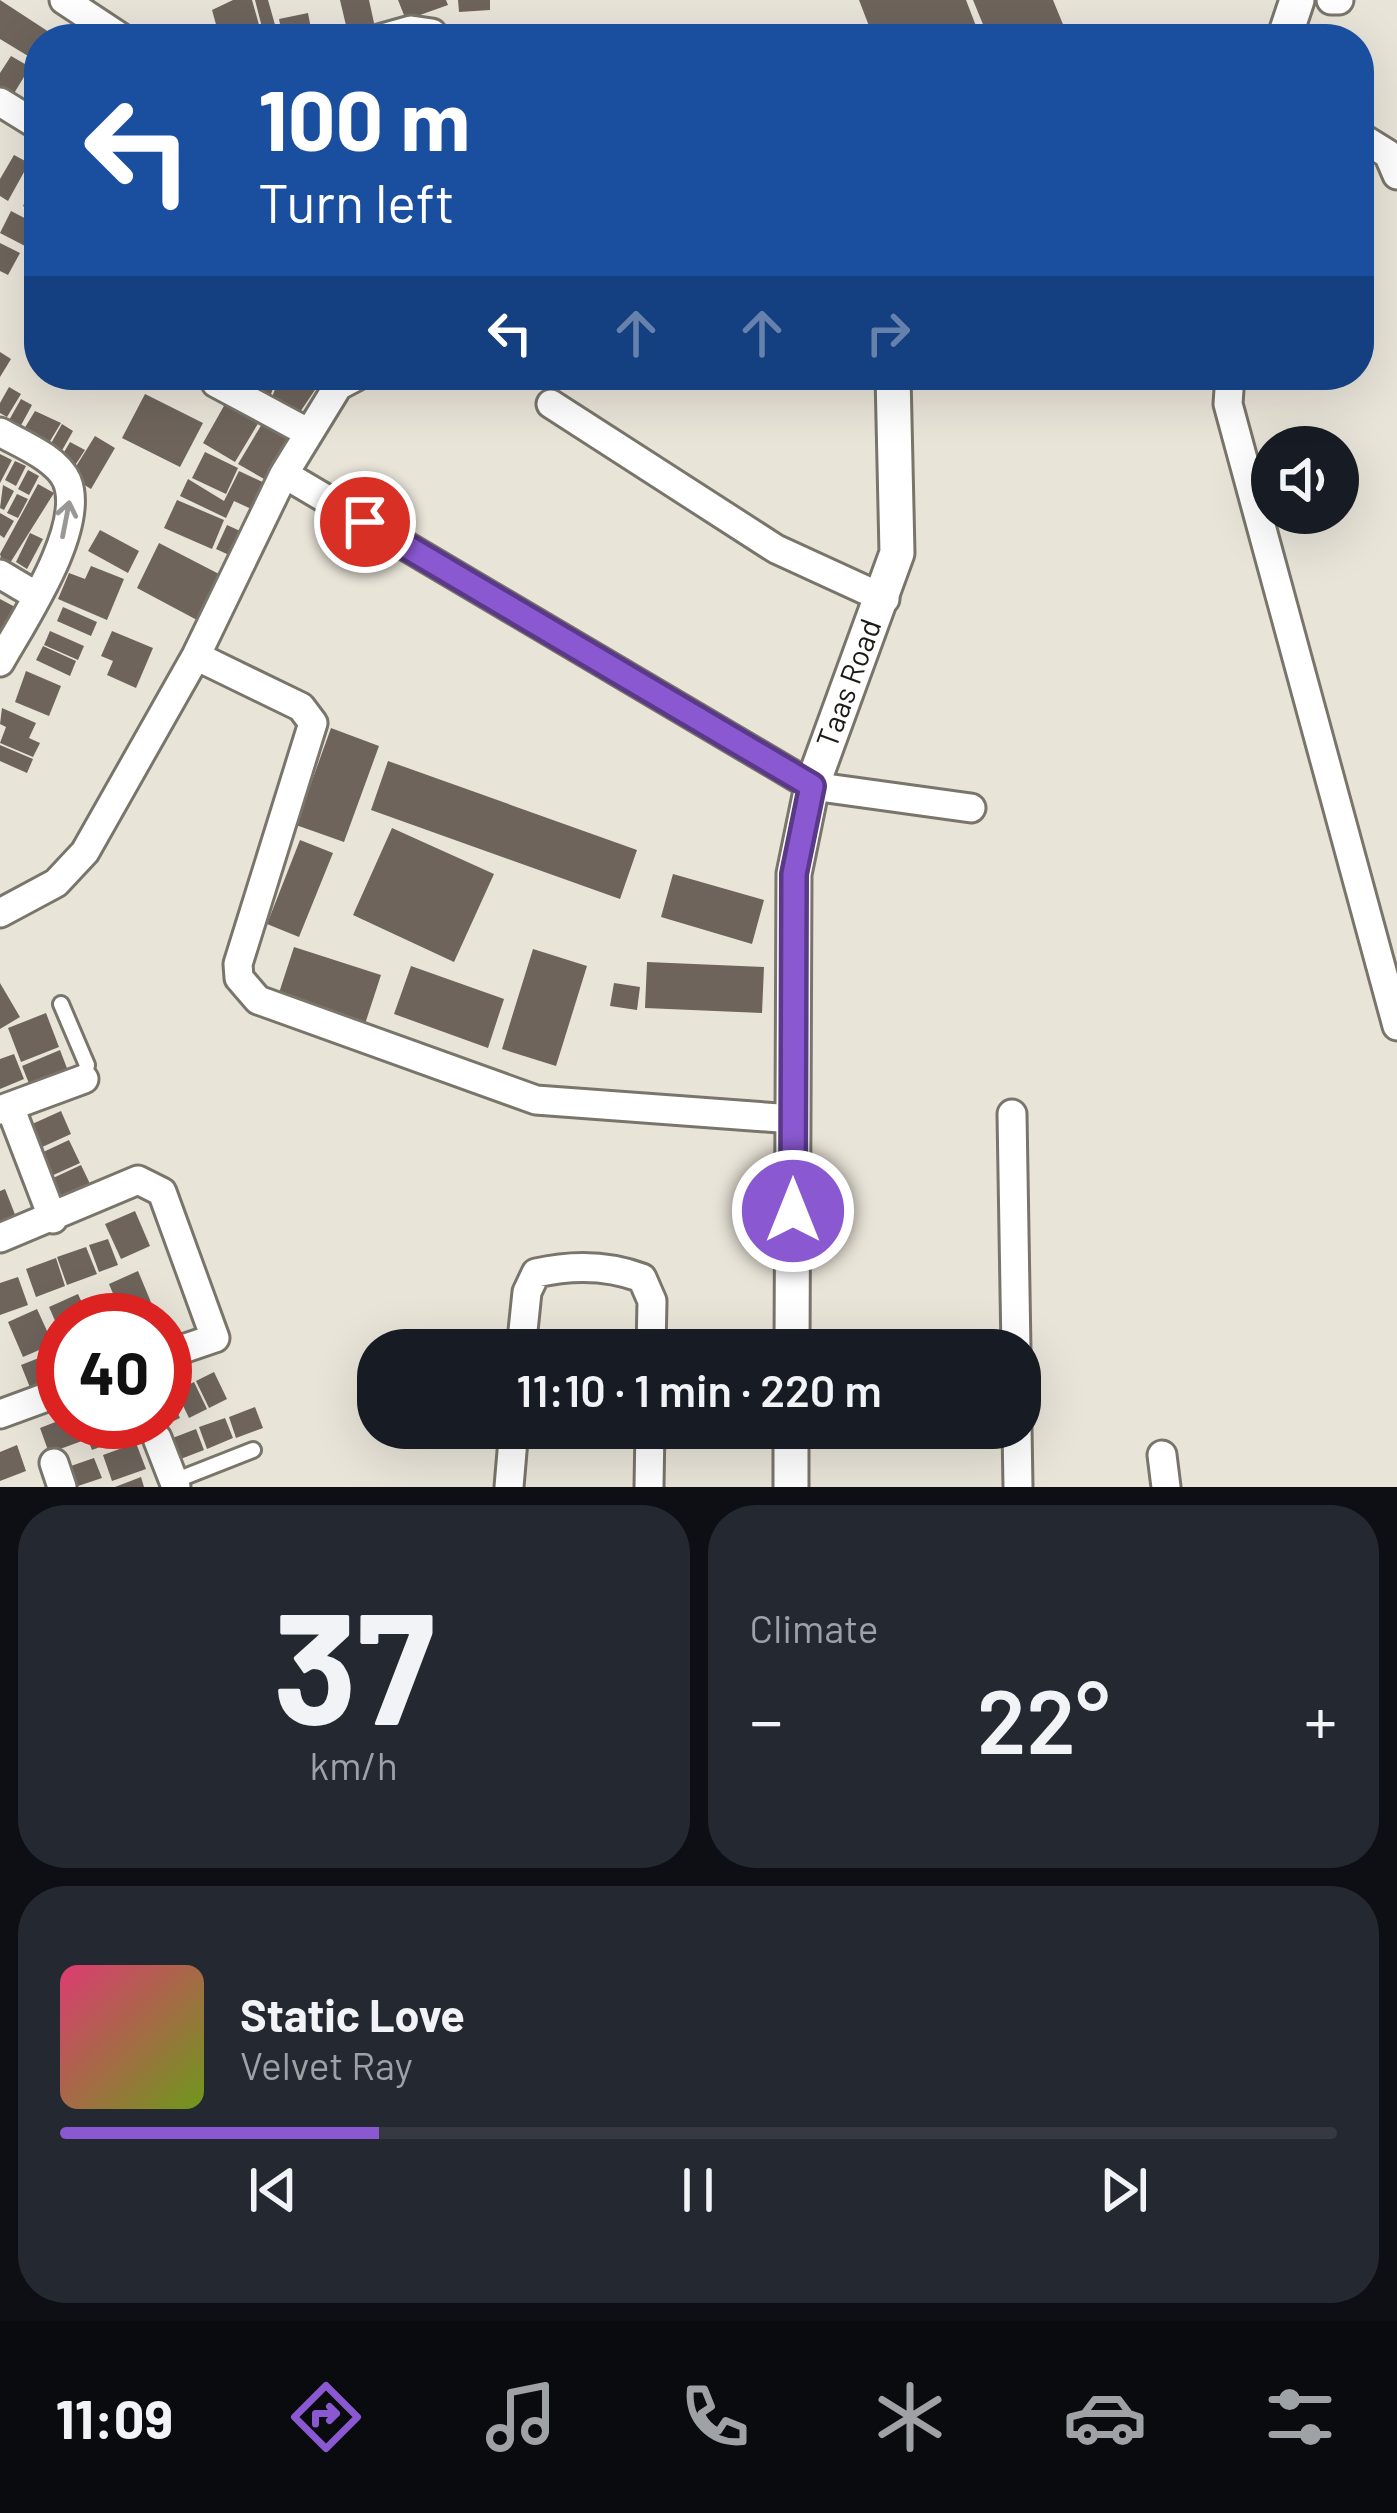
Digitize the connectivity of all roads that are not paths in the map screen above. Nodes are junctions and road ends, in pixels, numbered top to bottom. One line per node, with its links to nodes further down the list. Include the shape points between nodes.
1 (64, 0): 2 (street)
2 (100, 24)
3 (1374, 145): 4 (street)
4 (1397, 175)
5 (230, 390): 11 (street)
6 (336, 390): 11 (street)
7 (893, 390): 15 (street, Taas Road, via 898,554)
8 (1229, 390): 21 (street)
9 (551, 404): 15 (street, via 776,549)
10 (0, 432): 14 (street, one-way to 10, via 64,536 66,479)
11 (309, 434): 12 (street)
12 (284, 474): 16 (street); 18 (street)
13 (0, 574): 14 (street)
14 (37, 596): 17 (street)
15 (885, 599): 18 (street, Taas Road)
16 (196, 656): 20 (street, via 85,852 56,883); 27 (street, via 301,707 313,723 241,947 239,978 258,1000 536,1100)
17 (0, 662)
18 (812, 786): 19 (street); 27 (street, Taas Road, via 794,874)
19 (971, 808)
20 (0, 913)
21 (1386, 946): 23 (street)
22 (61, 1004): 24 (lane, via 87,1065)
23 (1397, 1026)
24 (84, 1079): 25 (street)
25 (5, 1108): 28 (street)
26 (1012, 1114): 33 (street)
27 (793, 1119): 32 (street, Taas Road)
28 (53, 1219): 29 (street); 34 (street, via 138,1180 162,1192 215,1338)
29 (0, 1238)
30 (523, 1329): 31 (street, via 536,1274 560,1268 618,1269 642,1279)
31 (651, 1329)
32 (792, 1329)
33 (1016, 1329)
34 (192, 1346)
35 (36, 1401): 36 (street)
36 (0, 1414)
37 (161, 1449): 44 (street)
38 (512, 1449): 45 (street)
39 (650, 1449): 46 (street)
40 (791, 1449): 47 (street)
41 (1017, 1449): 48 (street)
42 (253, 1450): 44 (lane)
43 (1162, 1455): 49 (street)
44 (175, 1484)
45 (509, 1487)
46 (649, 1487)
47 (791, 1487)
48 (1018, 1487)
49 (1166, 1487)

